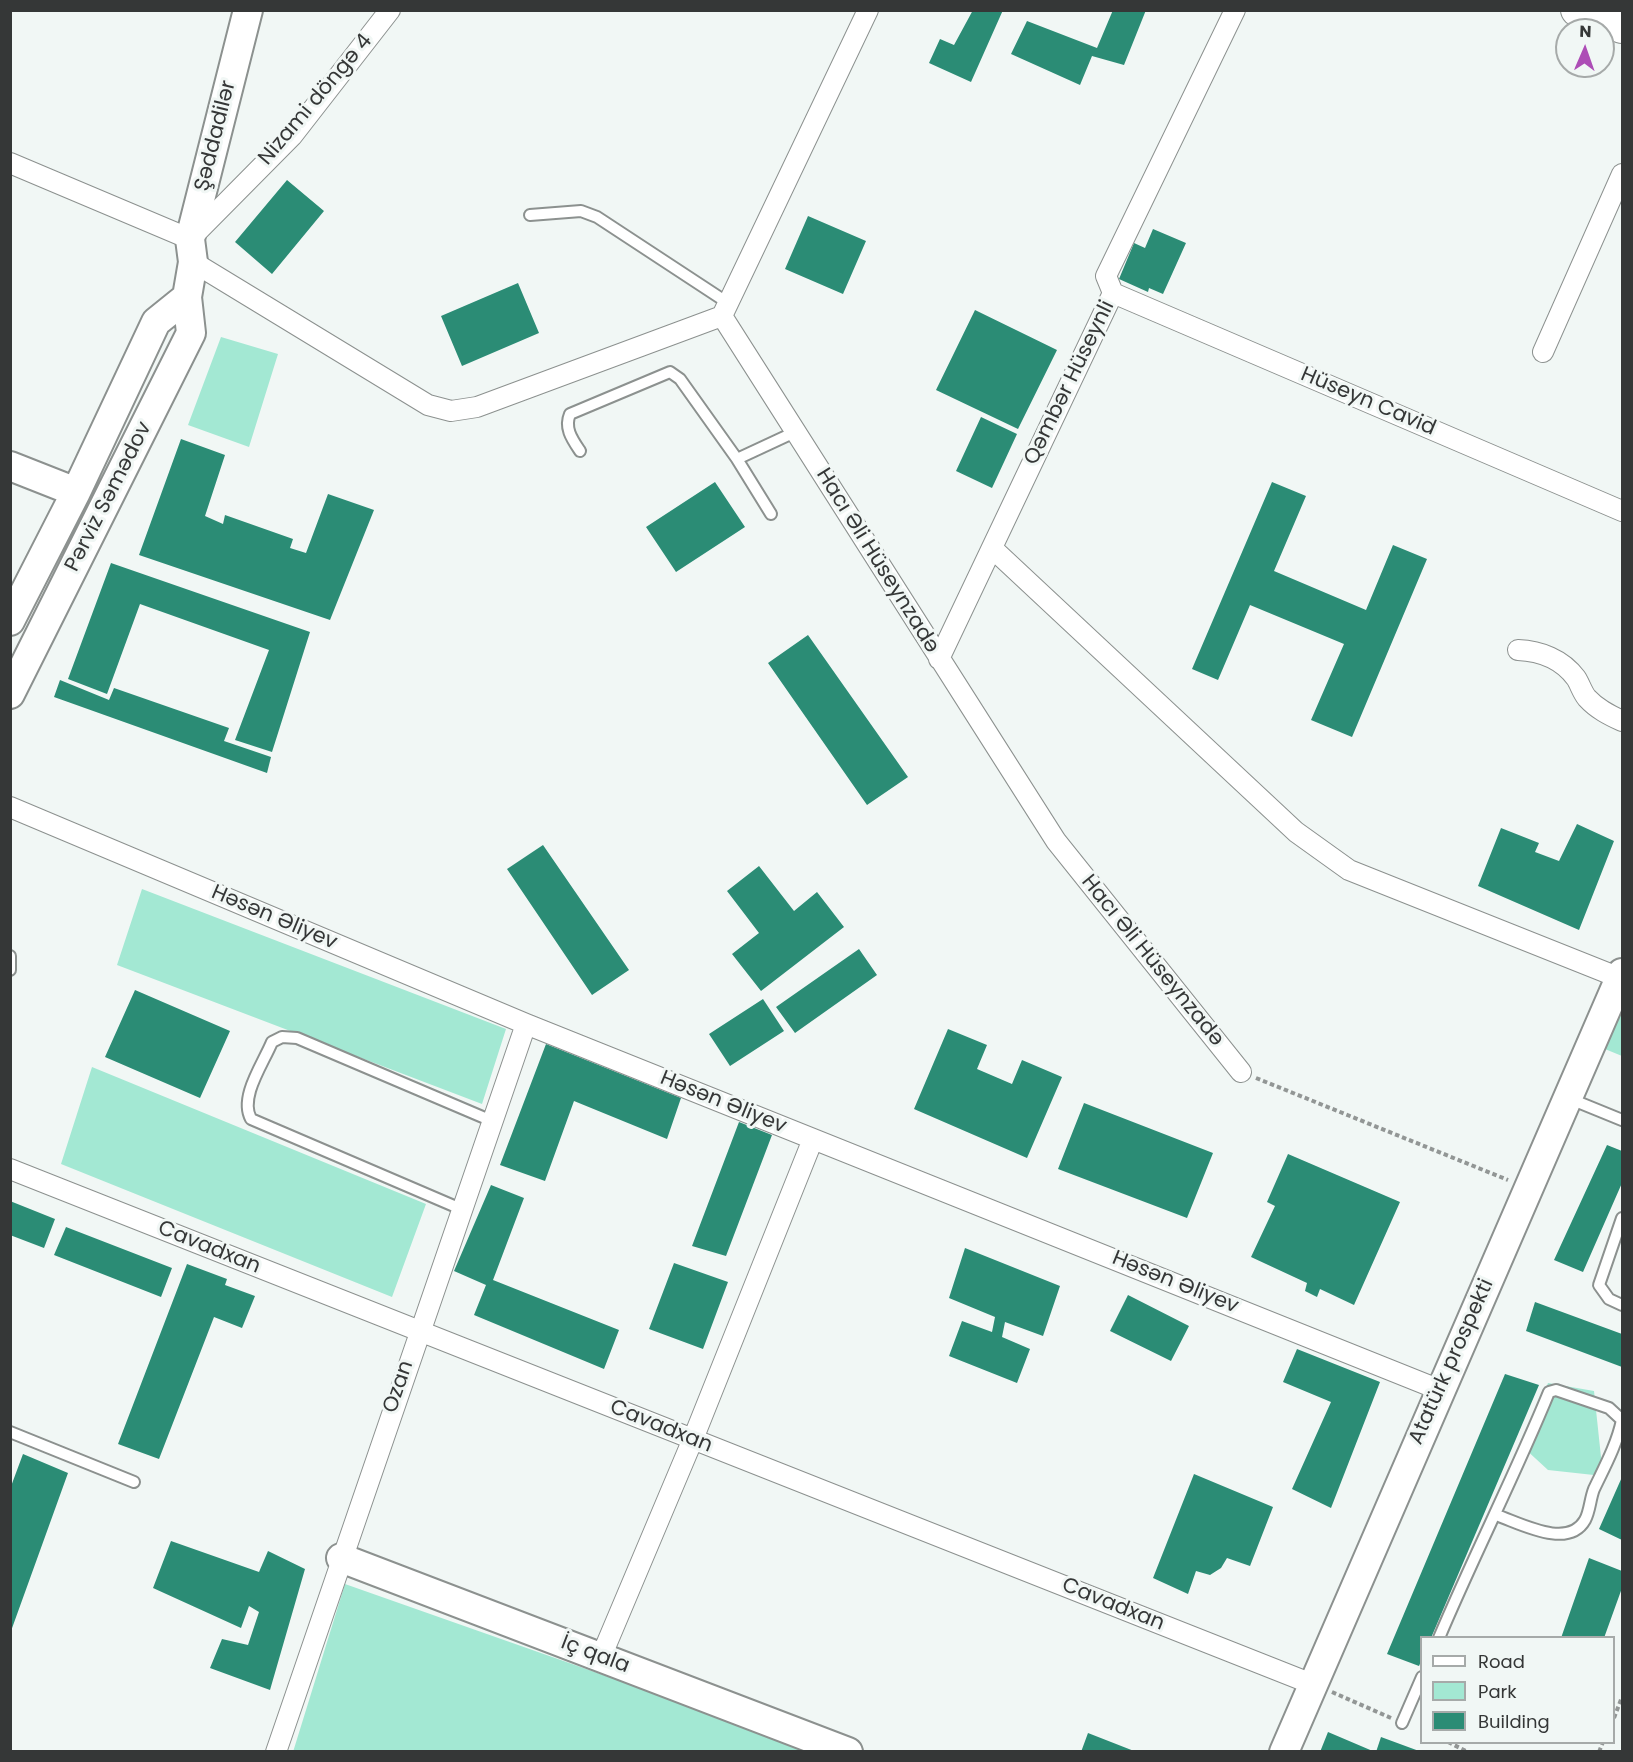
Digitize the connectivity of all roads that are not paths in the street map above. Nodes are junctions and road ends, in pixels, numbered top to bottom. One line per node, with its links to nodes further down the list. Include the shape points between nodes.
1 (248, 10): 10 (street, Şəddadilər)
2 (390, 10): 10 (street, Nizami döngə 4, via 292,136)
3 (868, 10): 13 (street)
4 (1235, 10): 11 (street, Qəmbər Hüseynli, via 1106,276)
5 (1577, 10): 6 (main road)
6 (1623, 27)
7 (10, 162): 10 (street)
8 (1623, 174): 14 (street)
9 (530, 215): 13 (lane, via 581,212 597,216)
10 (191, 251): 12 (street, Pərviz Səmədov); 13 (street, via 428,405 451,411 477,407)
11 (1113, 293): 20 (street, Hüseyn Cavid); 22 (street, Qəmbər Hüseynli)
12 (187, 297): 19 (street, Pərviz Səmədov, via 156,322); 26 (street, Pərviz Səmədov, via 191,333)
13 (725, 309): 15 (street, Hacı Əli Hüseynzadə)
14 (1543, 351)
15 (795, 432): 17 (lane); 25 (street, Hacı Əli Hüseynzadə)
16 (580, 451): 17 (lane, via 569,435 570,414 670,372 680,379)
17 (737, 459): 21 (lane)
18 (10, 466): 19 (street)
19 (76, 492): 23 (street, Pərviz Səmədov)
20 (1623, 511)
21 (771, 514)
22 (992, 548): 25 (street, Qəmbər Hüseynli); 31 (street, via 1296,832 1349,870)
23 (10, 621)
24 (1518, 650): 27 (street, via 1555,659 1575,677 1586,697 1605,714)
25 (939, 659): 33 (street, Hacı Əli Hüseynzadə, via 1056,840)
26 (10, 694)
27 (1623, 721)
28 (10, 807): 32 (street, Həsən Əliyev)
29 (10, 956): 30 (lane)
30 (10, 970)
31 (1621, 976): 34 (street, Atatürk prospekti)
32 (526, 1024): 36 (street, Ozan); 37 (street, Həsən Əliyev)
33 (1241, 1072)
34 (1568, 1098): 35 (lane); 43 (street, Atatürk prospekti)
35 (1623, 1120)
36 (492, 1121): 39 (street, Ozan); 39 (lane, via 297,1038 282,1037 272,1042 249,1094 246,1110 250,1119)
37 (813, 1138): 43 (street, Həsən Əliyev); 45 (street)
38 (10, 1169): 42 (street, Cavadxan)
39 (461, 1209): 42 (street, Ozan)
40 (1623, 1218): 41 (lane, via 1599,1285 1609,1299)
41 (1623, 1305)
42 (419, 1331): 45 (street, Cavadxan); 48 (street, Ozan)
43 (1440, 1390): 52 (street, Atatürk prospekti)
44 (10, 1432): 46 (lane)
45 (693, 1439): 50 (street); 52 (street, Cavadxan)
46 (134, 1482)
47 (1496, 1515): 47 (lane, via 1549,1392 1556,1390 1609,1408 1622,1420 1586,1518 1577,1531 1545,1532); 49 (lane)
48 (341, 1558): 50 (street, İç qala); 54 (street, Ozan)
49 (1440, 1636)
50 (601, 1657): 55 (street, İç qala)
51 (1420, 1682): 53 (lane)
52 (1312, 1684): 56 (street, Atatürk prospekti)
53 (1402, 1723)
54 (276, 1752)
55 (848, 1752)
56 (1284, 1752)

